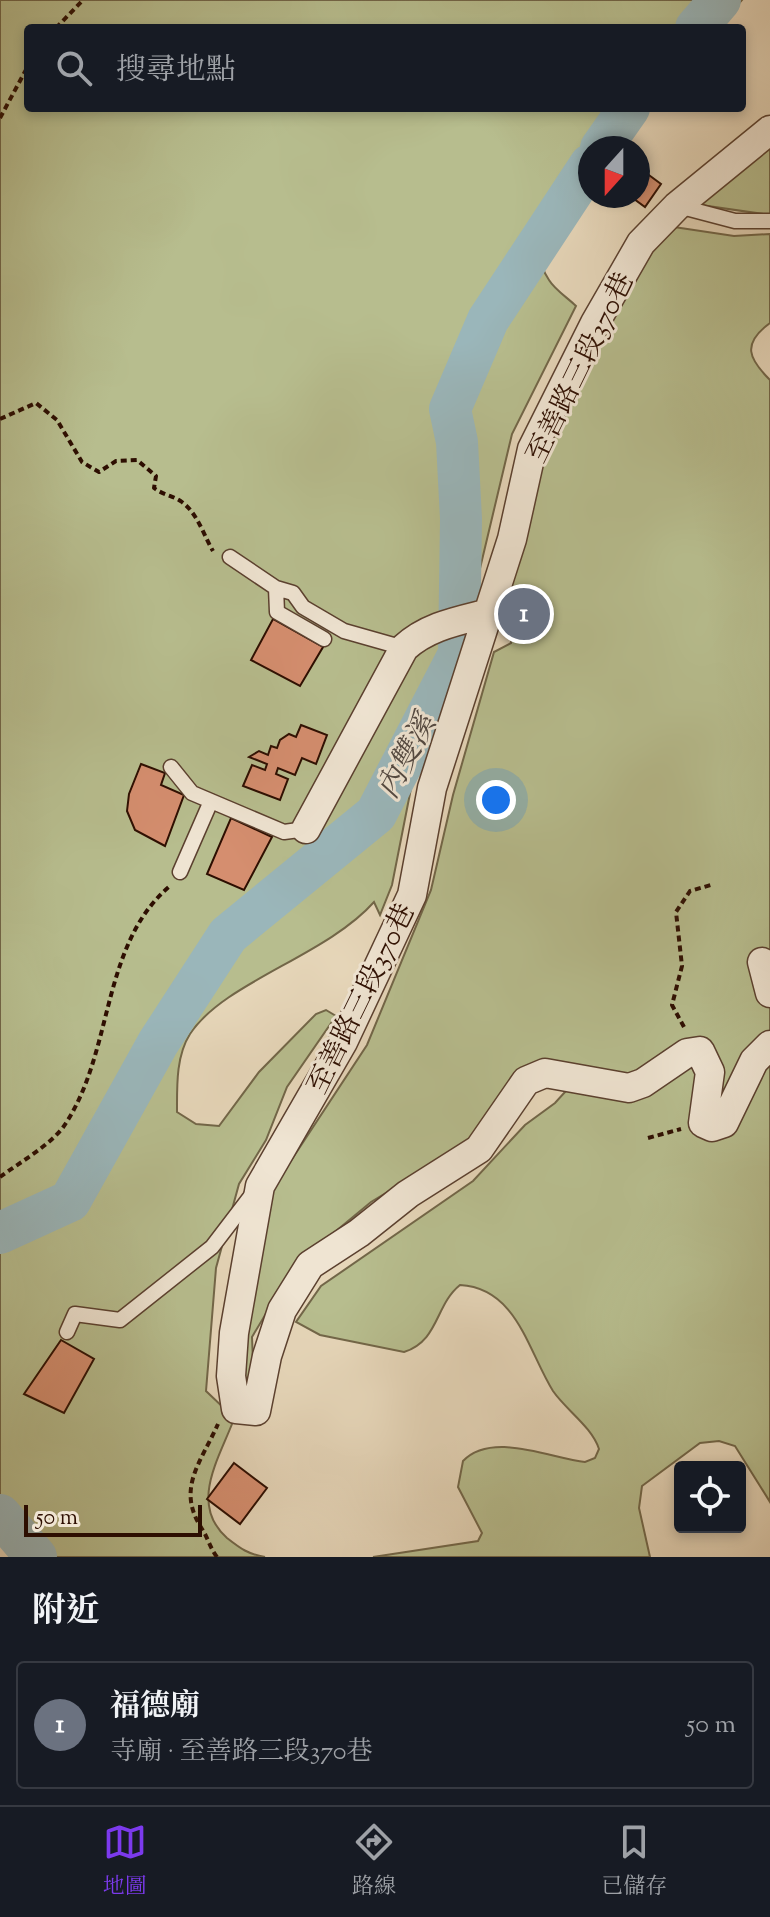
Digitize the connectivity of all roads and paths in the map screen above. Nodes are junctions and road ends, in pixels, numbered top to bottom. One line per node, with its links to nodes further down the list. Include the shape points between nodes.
1 (83, 0): 2 (path)
2 (60, 24)
3 (24, 73): 4 (path)
4 (0, 118)
5 (770, 130): 6 (street, 至善路三段370巷)
6 (677, 206): 7 (lane, via 735,221); 11 (street, 至善路三段370巷, via 641,243 532,449)
7 (770, 221)
8 (0, 419): 9 (path, via 36,403 57,420 82,462 99,472 116,461 137,460 156,476 154,488 182,502 215,554)
9 (230, 557): 10 (lane)
10 (276, 588): 12 (lane, via 277,612); 13 (lane, via 293,593 303,607 344,631)
11 (489, 613): 13 (street, via 420,634); 26 (street, 至善路三段370巷, via 432,788 412,895 343,1042)
12 (324, 639)
13 (404, 648): 16 (street)
14 (171, 767): 15 (lane, via 192,793)
15 (211, 801): 16 (lane, via 284,832); 17 (lane)
16 (306, 829)
17 (180, 872): 25 (path, via 151,902 123,950 92,1072 64,1127)
18 (711, 885): 22 (path, via 690,891 676,912 682,966 672,1005 683,1026)
19 (762, 962): 20 (street)
20 (770, 993)
21 (770, 1045): 23 (street, via 754,1061 724,1123)
22 (687, 1053): 23 (street, via 700,1051 710,1072); 26 (street, 至善路三段370巷, via 629,1088 545,1073 526,1081 479,1149 310,1265 282,1310 256,1411 236,1409 231,1376)
23 (703, 1123): 24 (path)
24 (648, 1138)
25 (0, 1177)
26 (260, 1186): 27 (lane, via 212,1247 120,1320 75,1314)
27 (67, 1332)
28 (223, 1413): 29 (path, via 188,1498 193,1519)
29 (217, 1557)

